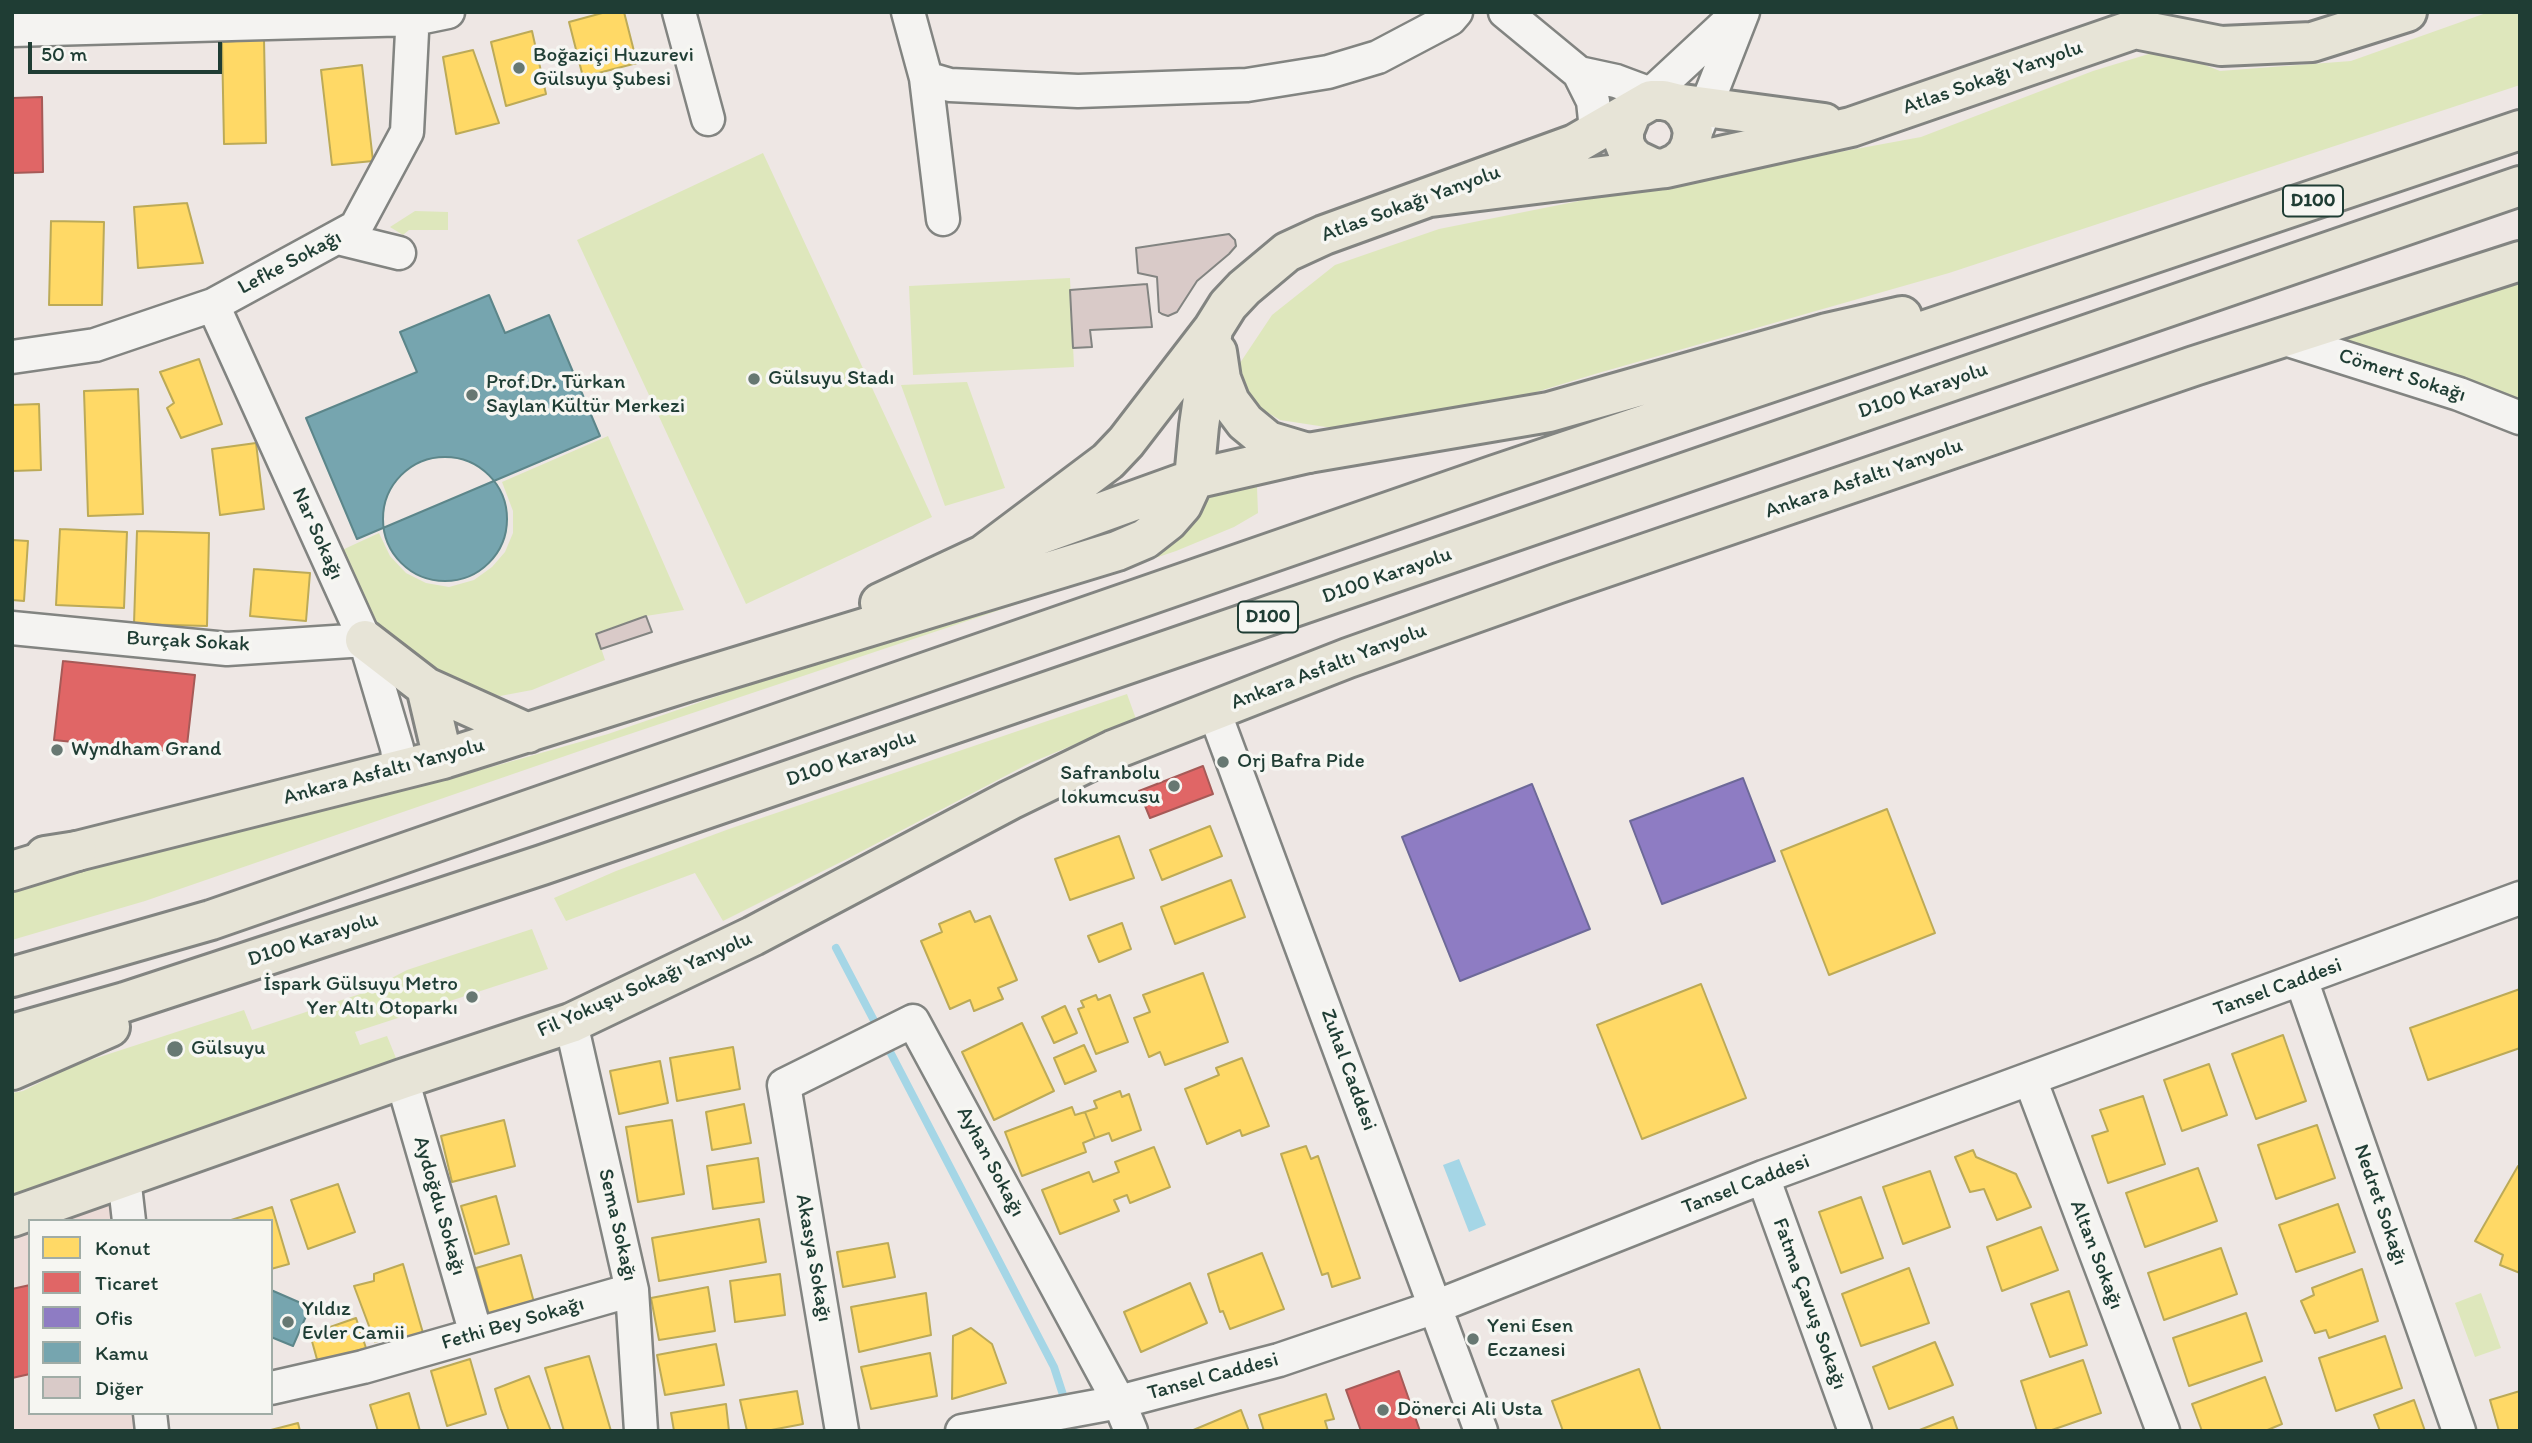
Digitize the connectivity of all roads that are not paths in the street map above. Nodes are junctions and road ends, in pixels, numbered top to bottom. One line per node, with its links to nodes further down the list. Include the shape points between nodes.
1 (448, 12): 8 (street)
2 (679, 12): 14 (street)
3 (908, 12): 12 (street)
4 (1456, 12): 12 (street, via 1378,57 1328,72 1247,85 1078,91 950,85)
5 (1505, 12): 11 (street)
6 (1741, 12): 13 (street); 13 (street)
7 (2407, 12): 9 (main road, via 2312,42 2221,46)
8 (413, 16): 10 (street); 22 (street, Lefke Sokağı, via 407,132)
9 (2154, 20): 15 (main road, Atlas Sokağı Yanyolu)
10 (25, 24)
11 (1579, 73): 13 (street, via 1616,80); 17 (street, via 1593,101)
12 (926, 78): 21 (street)
13 (1661, 104): 15 (main road, Atlas Sokağı Yanyolu); 17 (main road, Atlas Sokağı Yanyolu); 18 (main road, via 1684,110 1690,121 1693,132); 18 (main road, via 1624,131 1628,152 1645,166)
14 (708, 119)
15 (1851, 127): 18 (main road, Atlas Sokağı Yanyolu)
16 (2520, 130): 25 (main road, D100)
17 (1592, 135): 20 (main road, Atlas Sokağı Yanyolu)
18 (1679, 156): 20 (main road, Atlas Sokağı Yanyolu)
19 (2520, 186): 47 (main road, D100 Karayolu / D100, via 1232,630)
20 (1431, 197): 27 (main road, Atlas Sokağı Yanyolu, via 1287,253 1244,288)
21 (943, 219)
22 (347, 232): 23 (street); 26 (street, Lefke Sokağı)
23 (407, 249)
24 (2520, 261): 28 (main road, Ankara Asfaltı Yanyolu)
25 (2105, 271): 31 (main road, via 1827,333 1549,412); 46 (main road, D100, via 1495,475)
26 (213, 305): 29 (street, Lefke Sokağı, via 95,345); 35 (street, Nar Sokağı)
27 (1213, 329): 31 (main road, via 1221,379 1245,422 1268,441); 32 (main road); 33 (main road, Atlas Sokağı Yanyolu, via 1108,461)
28 (2282, 338): 30 (street, Cömert Sokağı); 38 (main road, Ankara Asfaltı Yanyolu, via 1559,583)
29 (12, 357)
30 (2520, 418)
31 (1308, 453): 32 (main road)
32 (1195, 479): 33 (main road); 36 (main road, via 1168,521 1145,539 1117,551)
33 (983, 555): 36 (main road, via 850,617)
34 (12, 628): 35 (street, Burçak Sokak, via 227,649)
35 (365, 640): 37 (main road); 41 (street, Nar Sokağı)
36 (687, 682): 39 (main road, Ankara Asfaltı Yanyolu)
37 (426, 687): 39 (main road); 40 (main road)
38 (1214, 710): 51 (main road, Fil Yokuşu Sokağı Yanyolu, via 1113,750 1033,789 754,936); 62 (street, Zuhal Caddesi)
39 (528, 733): 40 (main road, Ankara Asfaltı Yanyolu)
40 (443, 759): 41 (main road, Ankara Asfaltı Yanyolu)
41 (400, 770): 42 (main road, Ankara Asfaltı Yanyolu)
42 (77, 851): 43 (main road); 44 (main road)
43 (12, 862)
44 (12, 871)
45 (2520, 898): 50 (street, Tansel Caddesi)
46 (211, 920): 48 (main road); 49 (main road, D100)
47 (307, 942): 52 (main road, D100 Karayolu / D100); 53 (main road)
48 (12, 958)
49 (12, 977)
50 (2301, 979): 55 (street, Tansel Caddesi); 74 (street, Nedret Sokağı)
51 (572, 1023): 54 (main road, Fil Yokuşu Sokağı Yanyolu); 61 (street, Sema Sokağı)
52 (12, 1034)
53 (12, 1070)
54 (402, 1079): 57 (main road, Fil Yokuşu Sokağı Yanyolu); 63 (street, Aydoğdu Sokağı)
55 (2030, 1079): 58 (street, Tansel Caddesi); 73 (street, Altan Sokağı)
56 (784, 1085): 65 (street, Ayhan Sokağı, via 914,1021); 68 (street, Akasya Sokağı)
57 (124, 1177): 59 (main road, Fil Yokuşu Sokağı Yanyolu); 60 (street)
58 (1763, 1177): 62 (street, Tansel Caddesi); 72 (street, Fatma Çavuş Sokağı)
59 (12, 1217)
60 (129, 1219)
61 (632, 1290): 63 (street, Fethi Bey Sokağı); 67 (street, Sema Sokağı)
62 (1435, 1307): 65 (street, Tansel Caddesi, via 1279,1360); 71 (street, Zuhal Caddesi)
63 (476, 1334): 64 (street, Fethi Bey Sokağı)
64 (273, 1388)
65 (1119, 1402): 66 (street, Tansel Caddesi); 70 (street, Ayhan Sokağı)
66 (1020, 1426): 69 (street, Tansel Caddesi)
67 (641, 1431)
68 (842, 1431)
69 (962, 1431)
70 (1131, 1431)
71 (1481, 1431)
72 (1855, 1431)
73 (2163, 1431)
74 (2459, 1431)

